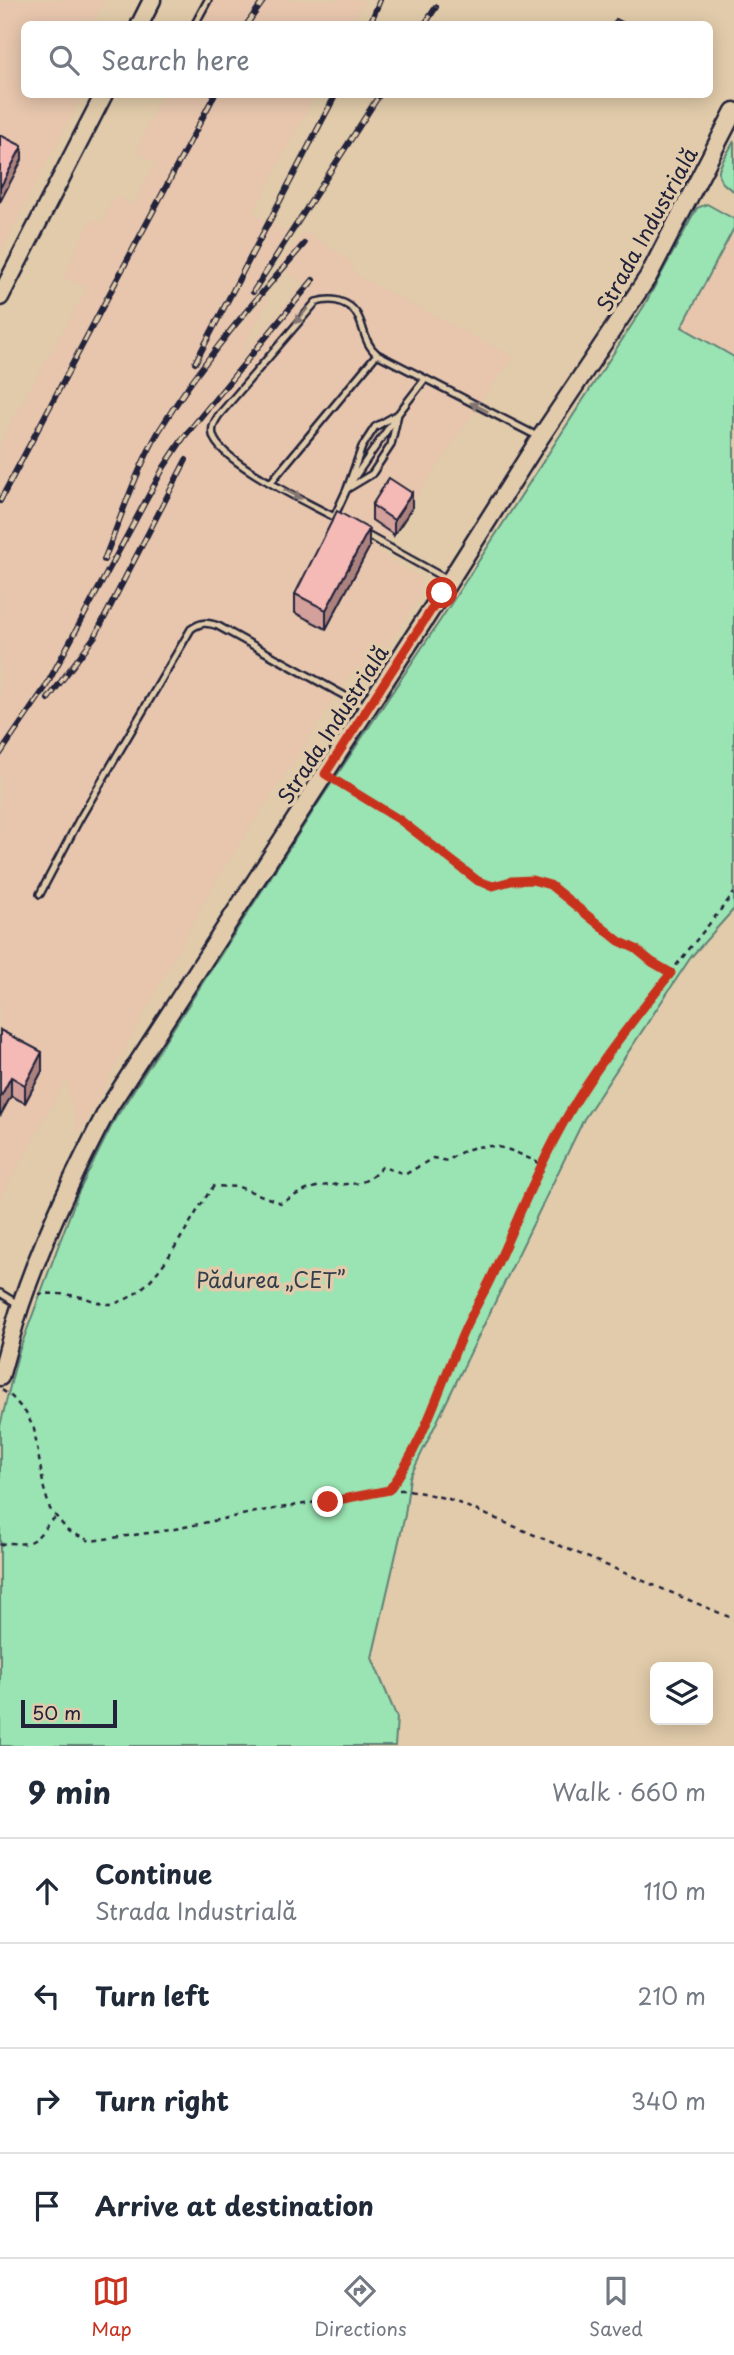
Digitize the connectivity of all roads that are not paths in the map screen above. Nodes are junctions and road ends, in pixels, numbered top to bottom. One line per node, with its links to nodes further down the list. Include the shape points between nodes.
1 (152, 0): 3 (street)
2 (208, 0): 4 (lane)
3 (141, 21)
4 (197, 21)
5 (102, 98): 7 (street)
6 (734, 111): 11 (street, Strada Industrială, via 648,277)
7 (0, 297)
8 (377, 354): 9 (lane); 12 (lane); 12 (lane, one-way to 12, via 354,310 336,301 316,302 219,415 213,434 220,449)
9 (425, 379): 10 (lane); 11 (lane, one-way to 9)
10 (398, 414): 13 (lane); 13 (lane, via 375,427); 13 (lane, via 391,445 372,474)
11 (540, 438): 17 (street, Strada Industrială)
12 (271, 482): 14 (lane, one-way to 14)
13 (346, 489): 14 (lane)
14 (334, 517): 15 (lane)
15 (345, 523)
16 (355, 528): 17 (lane)
17 (450, 581): 18 (street, Strada Industrială)
18 (368, 709): 19 (lane, via 218,626 198,624 93,794); 21 (street, Strada Industrială, via 109,1107 46,1237)
19 (40, 894)
20 (0, 1293): 21 (lane)
21 (23, 1300): 22 (street, Strada Industrială)
22 (0, 1377)

